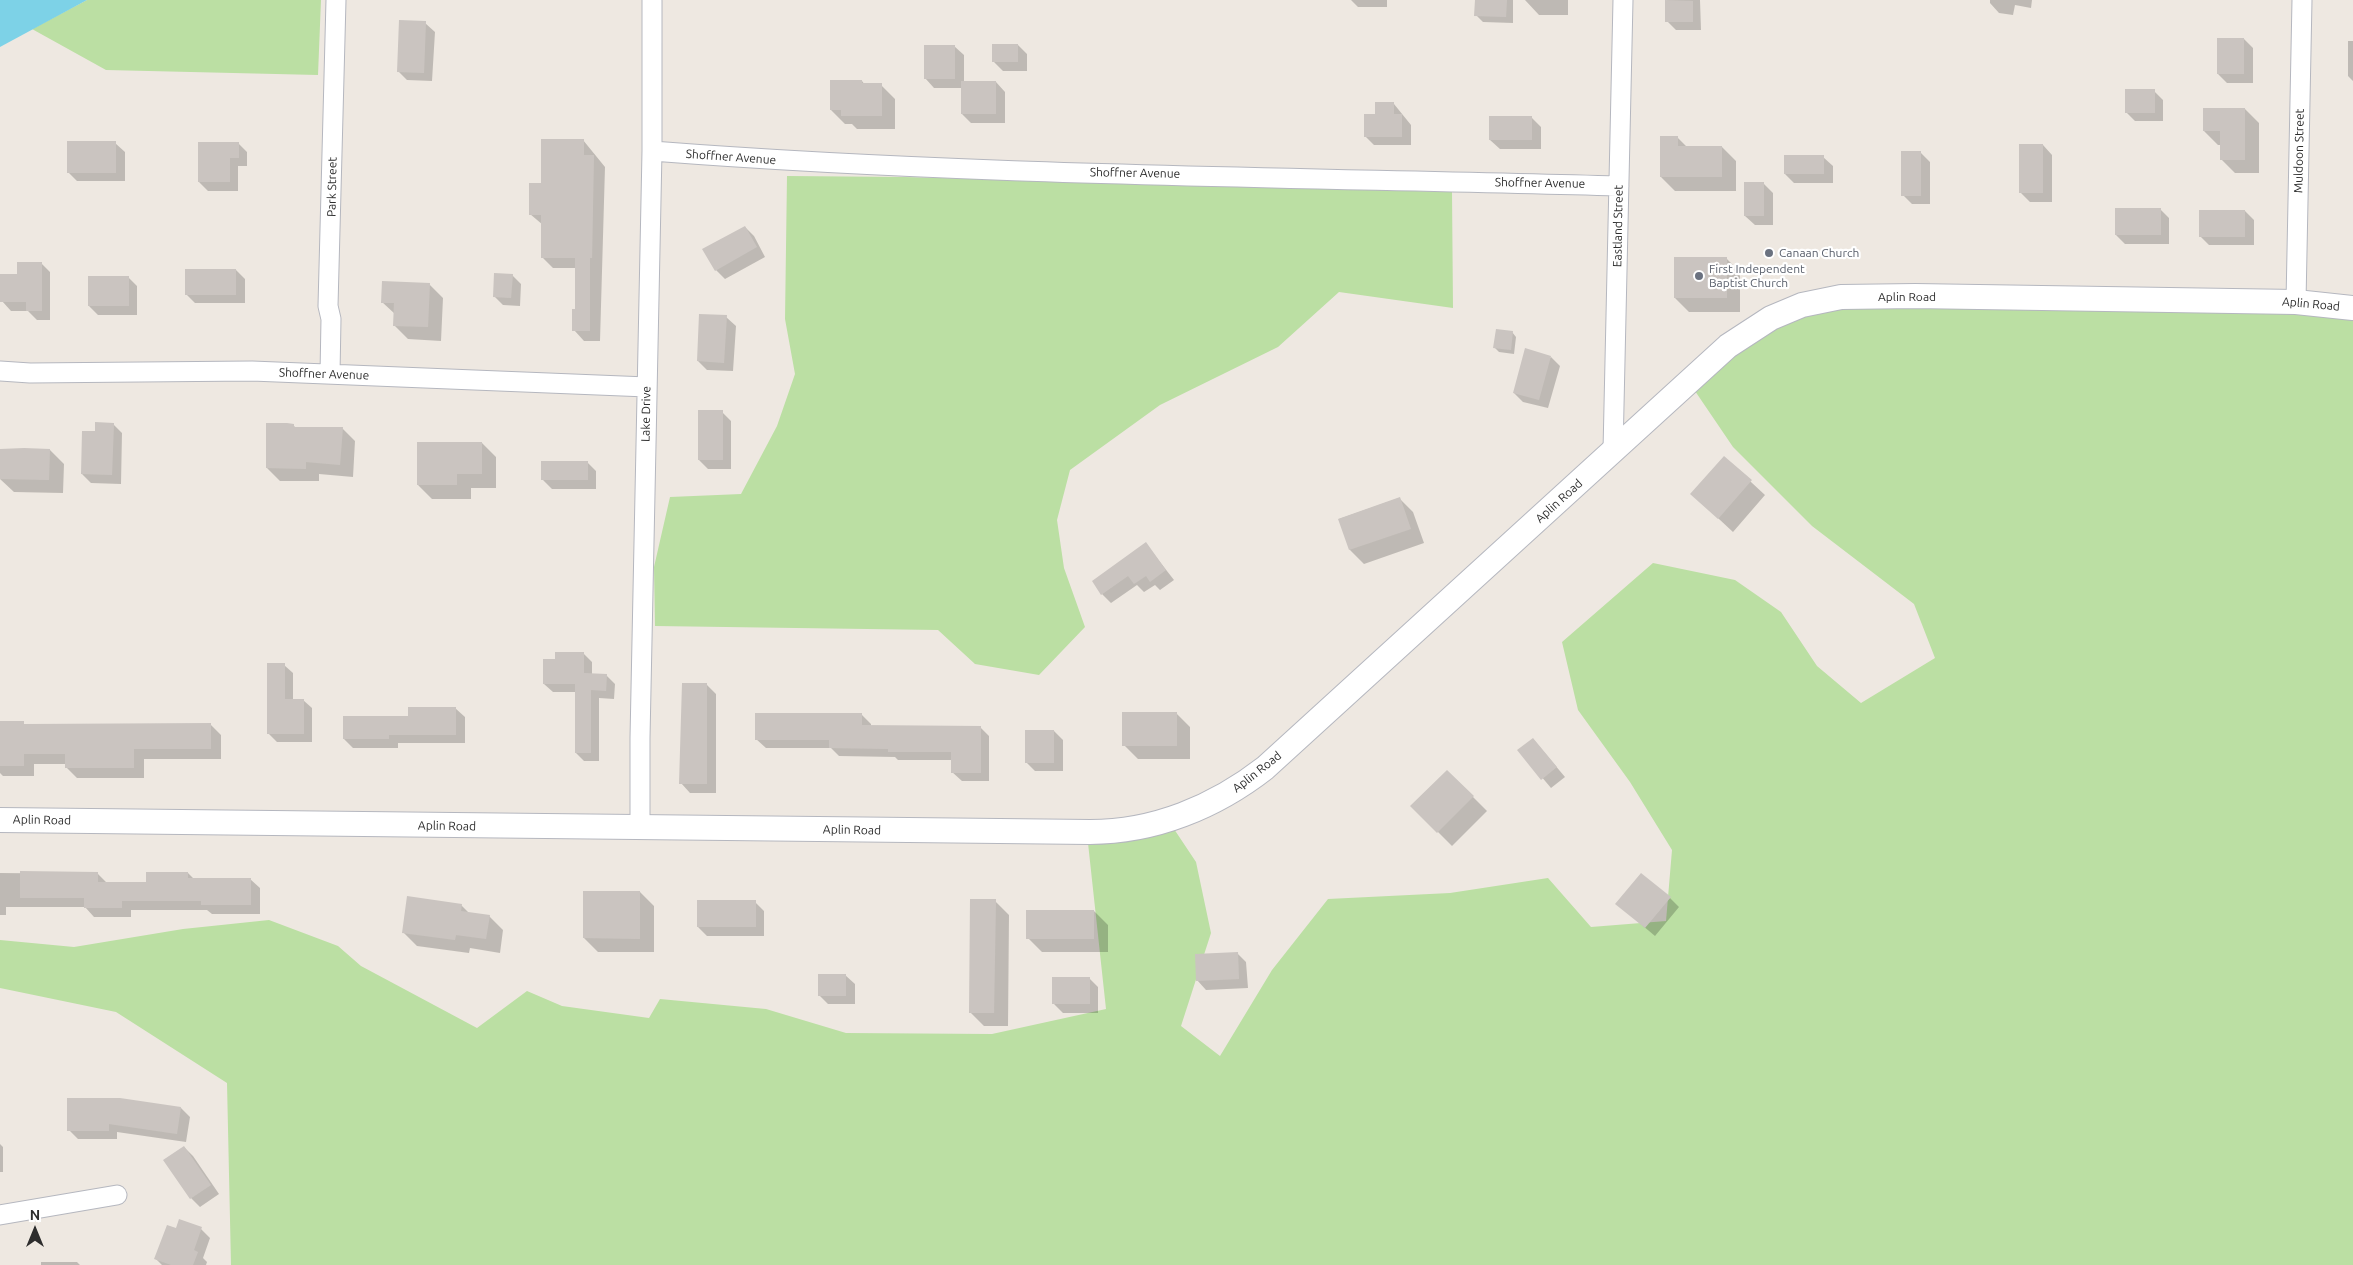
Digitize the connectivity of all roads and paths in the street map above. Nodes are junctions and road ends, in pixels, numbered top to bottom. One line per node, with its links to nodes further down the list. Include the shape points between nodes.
1 (336, 0): 10 (street, Park Street, via 328,306 331,319)
2 (652, 0): 5 (street, Lake Drive)
3 (1623, 0): 6 (street, Eastland Street)
4 (2302, 0): 7 (street, Muldoon Street)
5 (652, 151): 6 (street, Shoffner Avenue, via 944,168); 11 (street, Lake Drive)
6 (1619, 186): 12 (street, Eastland Street)
7 (2296, 302): 8 (street, Aplin Road); 12 (street, Aplin Road, via 1915,296 1816,302 1771,318 1741,336)
8 (2353, 308)
9 (0, 371): 10 (street, Shoffner Avenue)
10 (330, 374): 11 (street, Shoffner Avenue)
11 (647, 387): 14 (street, Lake Drive)
12 (1613, 452): 14 (street, Aplin Road, via 1265,768 1233,791 1179,817 1139,828 1104,832)
13 (0, 820): 14 (street, Aplin Road)
14 (640, 828)
15 (117, 1195): 16 (street)
16 (0, 1215)

